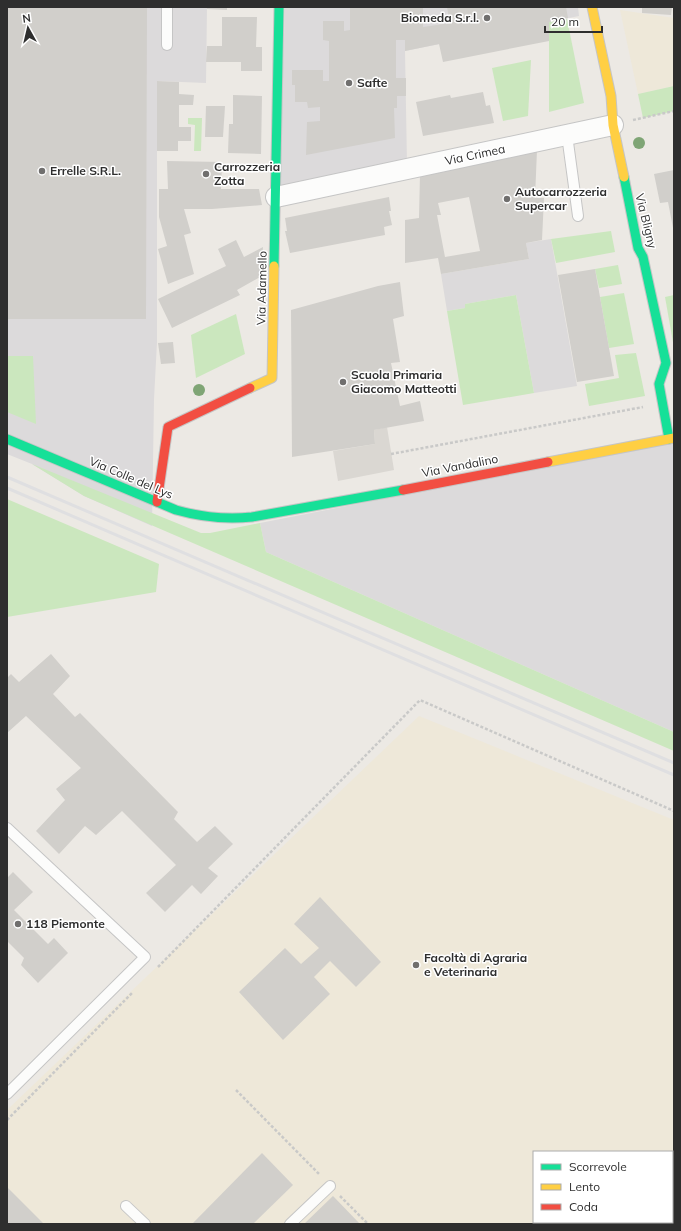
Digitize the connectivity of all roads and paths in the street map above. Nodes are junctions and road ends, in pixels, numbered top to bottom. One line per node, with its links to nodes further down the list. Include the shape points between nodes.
1 (167, 7): 4 (lane)
2 (279, 7): 8 (street, Via Adamello)
3 (592, 7): 6 (street, Via Bligny, via 611,96)
4 (167, 45)
5 (674, 112): 6 (path)
6 (613, 125): 7 (street, Via Crimea); 10 (street, Via Bligny, via 638,248 643,257 666,363 659,384)
7 (567, 135): 8 (street, Via Crimea); 9 (lane)
8 (276, 197): 14 (street, Via Adamello, via 272,378 168,427)
9 (578, 216)
10 (662, 404): 11 (street, Via Bligny); 13 (path)
11 (672, 438): 15 (street, Via Vandalino)
12 (7, 439): 14 (street, Via Colle del Lys)
13 (391, 454)
14 (157, 502): 15 (street, Via Colle del Lys, via 197,516 223,519)
15 (250, 518)
16 (674, 811): 18 (path, via 420,700)
17 (7, 828): 21 (lane, via 145,957)
18 (158, 967)
19 (135, 990): 22 (path)
20 (236, 1090): 23 (path)
21 (7, 1094)
22 (7, 1120)
23 (330, 1186): 26 (lane); 27 (path)
24 (126, 1206): 25 (lane)
25 (144, 1224)
26 (290, 1224)
27 (368, 1224)

